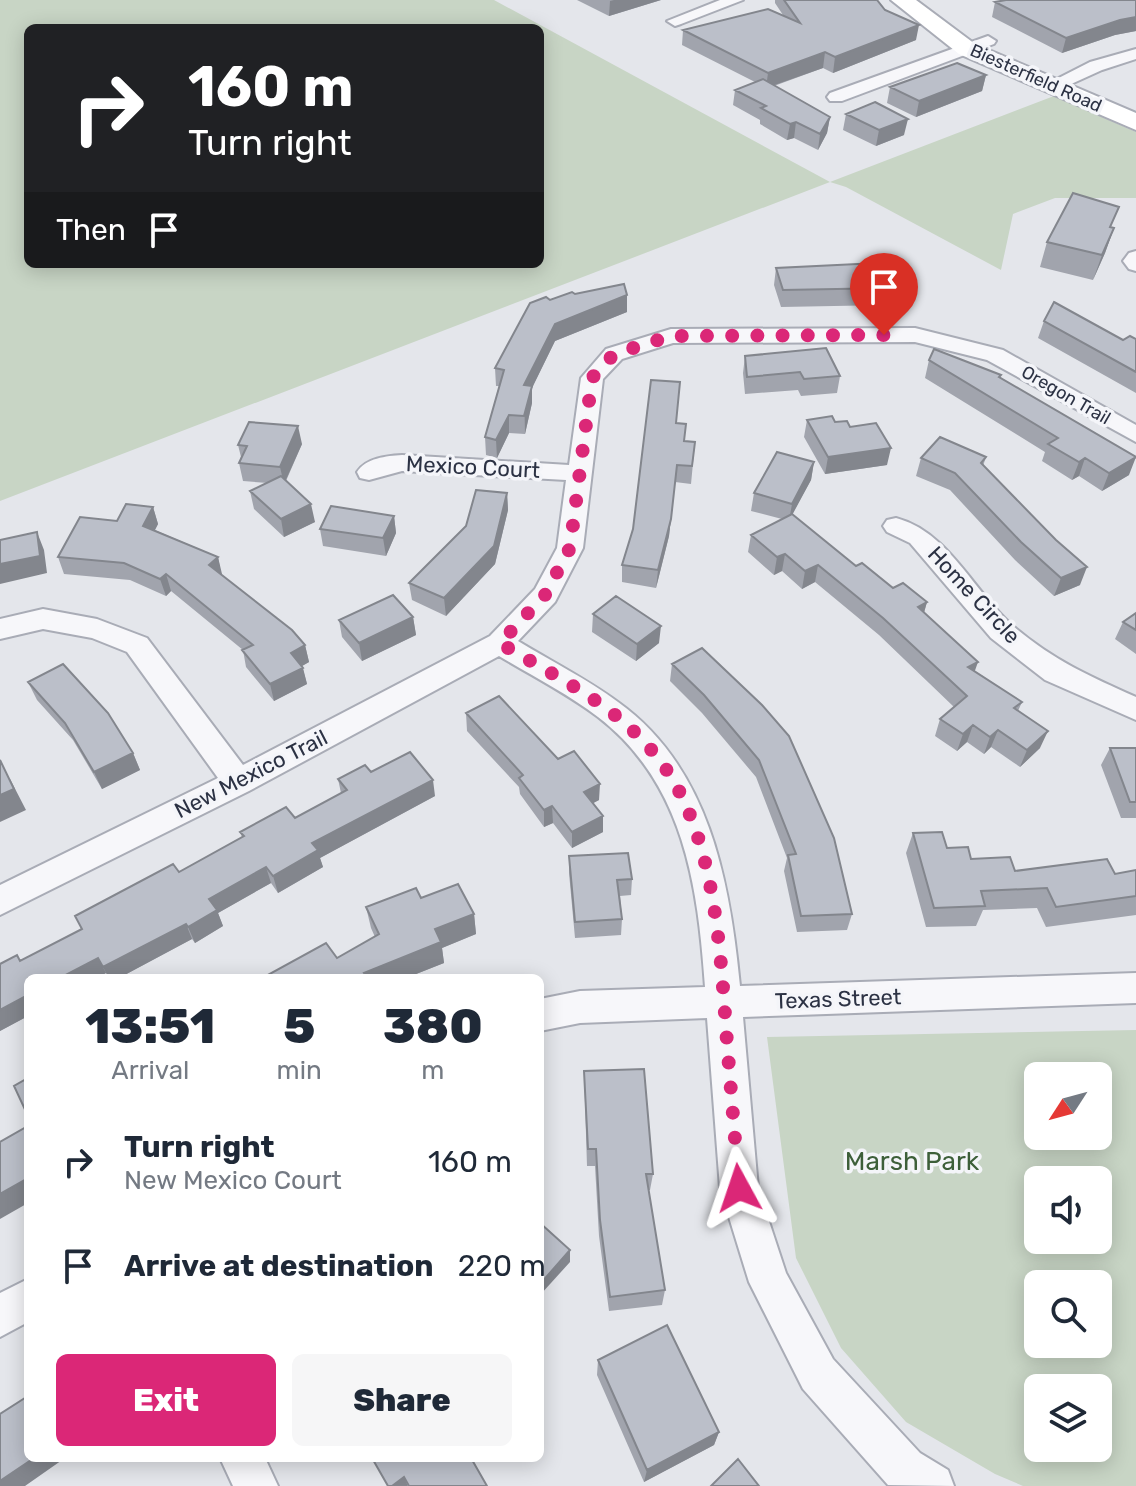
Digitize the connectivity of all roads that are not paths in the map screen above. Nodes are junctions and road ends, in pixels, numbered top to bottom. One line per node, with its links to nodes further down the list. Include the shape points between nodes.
1 (735, 0): 4 (street)
2 (902, 0): 5 (street, Biesterfield Road)
3 (929, 0): 5 (street, Biesterfield Road)
4 (675, 21)
5 (977, 45): 7 (street, Biesterfield Road); 8 (street)
6 (1136, 54): 7 (street)
7 (1060, 83): 9 (street, Biesterfield Road); 10 (street, Biesterfield Road)
8 (836, 97)
9 (1136, 107)
10 (1136, 122)
11 (1136, 257): 12 (street)
12 (1136, 265)
13 (1136, 435): 15 (street, Oregon Trail, via 995,355 915,335 671,336 614,354 592,378)
14 (369, 472): 15 (street, Mexico Court, via 402,463)
15 (579, 473): 18 (street, New Mexico Trail, via 570,548 545,595)
16 (896, 526): 19 (street, Home Circle, via 919,537 1001,631 1055,673)
17 (0, 629): 20 (street, via 43,619 97,629 137,645)
18 (500, 643): 20 (street, New Mexico Trail); 23 (street, via 609,710 653,752 685,802 705,862)
19 (1136, 709)
20 (238, 782): 21 (street, New Mexico Trail)
21 (0, 901)
22 (1136, 988): 23 (street, Texas Street)
23 (724, 1004): 24 (street, Texas Street, via 580,1007); 29 (street, via 739,1188 769,1282 818,1374 904,1469)
24 (544, 1014)
25 (24, 1301): 26 (street)
26 (0, 1316)
27 (244, 1462): 28 (street)
28 (256, 1486)
29 (932, 1486)

